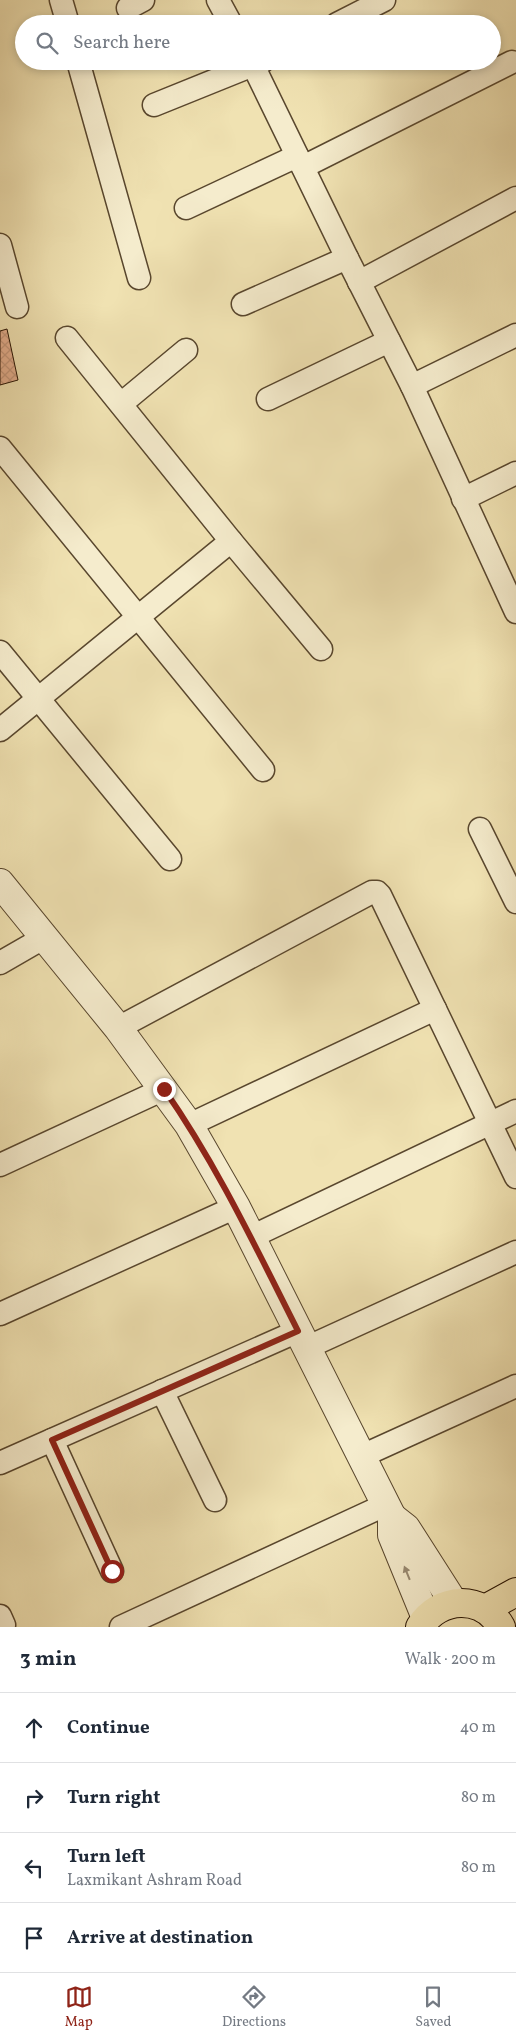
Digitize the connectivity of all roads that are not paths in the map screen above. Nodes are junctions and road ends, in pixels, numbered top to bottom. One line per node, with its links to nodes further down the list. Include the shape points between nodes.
1 (61, 0): 4 (street)
2 (218, 0): 5 (street)
3 (384, 0): 6 (street)
4 (65, 15)
5 (226, 15)
6 (355, 15)
7 (512, 62): 8 (street)
8 (501, 67)
9 (81, 70): 19 (street)
10 (239, 70): 13 (street)
11 (259, 70): 14 (street)
12 (495, 70): 14 (street)
13 (154, 105)
14 (300, 161): 16 (street); 18 (street)
15 (516, 198): 20 (street)
16 (186, 208)
17 (0, 245): 22 (street)
18 (347, 258): 20 (street); 21 (street)
19 (139, 278)
20 (360, 282): 25 (street)
21 (243, 304)
22 (17, 307)
23 (516, 335): 27 (street)
24 (67, 338): 29 (street)
25 (389, 341): 27 (street); 28 (street)
26 (186, 350): 29 (street)
27 (412, 386): 32 (street)
28 (268, 399)
29 (121, 404): 33 (street)
30 (0, 448): 35 (street)
31 (516, 473): 32 (street)
32 (464, 499): 34 (street)
33 (231, 541): 35 (street); 36 (street)
34 (514, 601)
35 (138, 617): 38 (street); 40 (street)
36 (321, 649)
37 (0, 652): 38 (street)
38 (39, 698): 39 (street); 42 (street)
39 (0, 730)
40 (263, 770)
41 (480, 829): 44 (street)
42 (170, 859)
43 (0, 883): 45 (street)
44 (516, 902)
45 (45, 938): 46 (street); 48 (street)
46 (0, 963)
47 (435, 1009): 48 (street, via 380,896 372,892); 51 (street); 52 (street)
48 (118, 1028): 49 (street)
49 (164, 1089): 52 (street); 53 (street)
50 (516, 1111): 51 (street)
51 (490, 1123): 54 (street); 56 (street)
52 (189, 1125): 55 (street)
53 (0, 1165)
54 (516, 1177)
55 (236, 1207): 56 (street); 58 (street)
56 (251, 1237): 59 (street)
57 (516, 1252): 59 (street)
58 (0, 1314)
59 (302, 1340): 61 (street); 63 (street)
60 (516, 1386): 63 (street)
61 (162, 1391): 62 (street); 65 (street)
62 (52, 1440): 64 (street); 67 (street)
63 (362, 1456): 66 (street)
64 (0, 1462)
65 (215, 1500)
66 (389, 1511): 69 (street, via 406,1528); 71 (street, one-way to 66, via 392,1535); 72 (street)
67 (112, 1571)
68 (516, 1592): 70 (main road)
69 (454, 1603): 70 (main road, via 470,1603); 71 (main road, via 438,1608)
70 (493, 1618)
71 (423, 1622)
72 (122, 1627)

